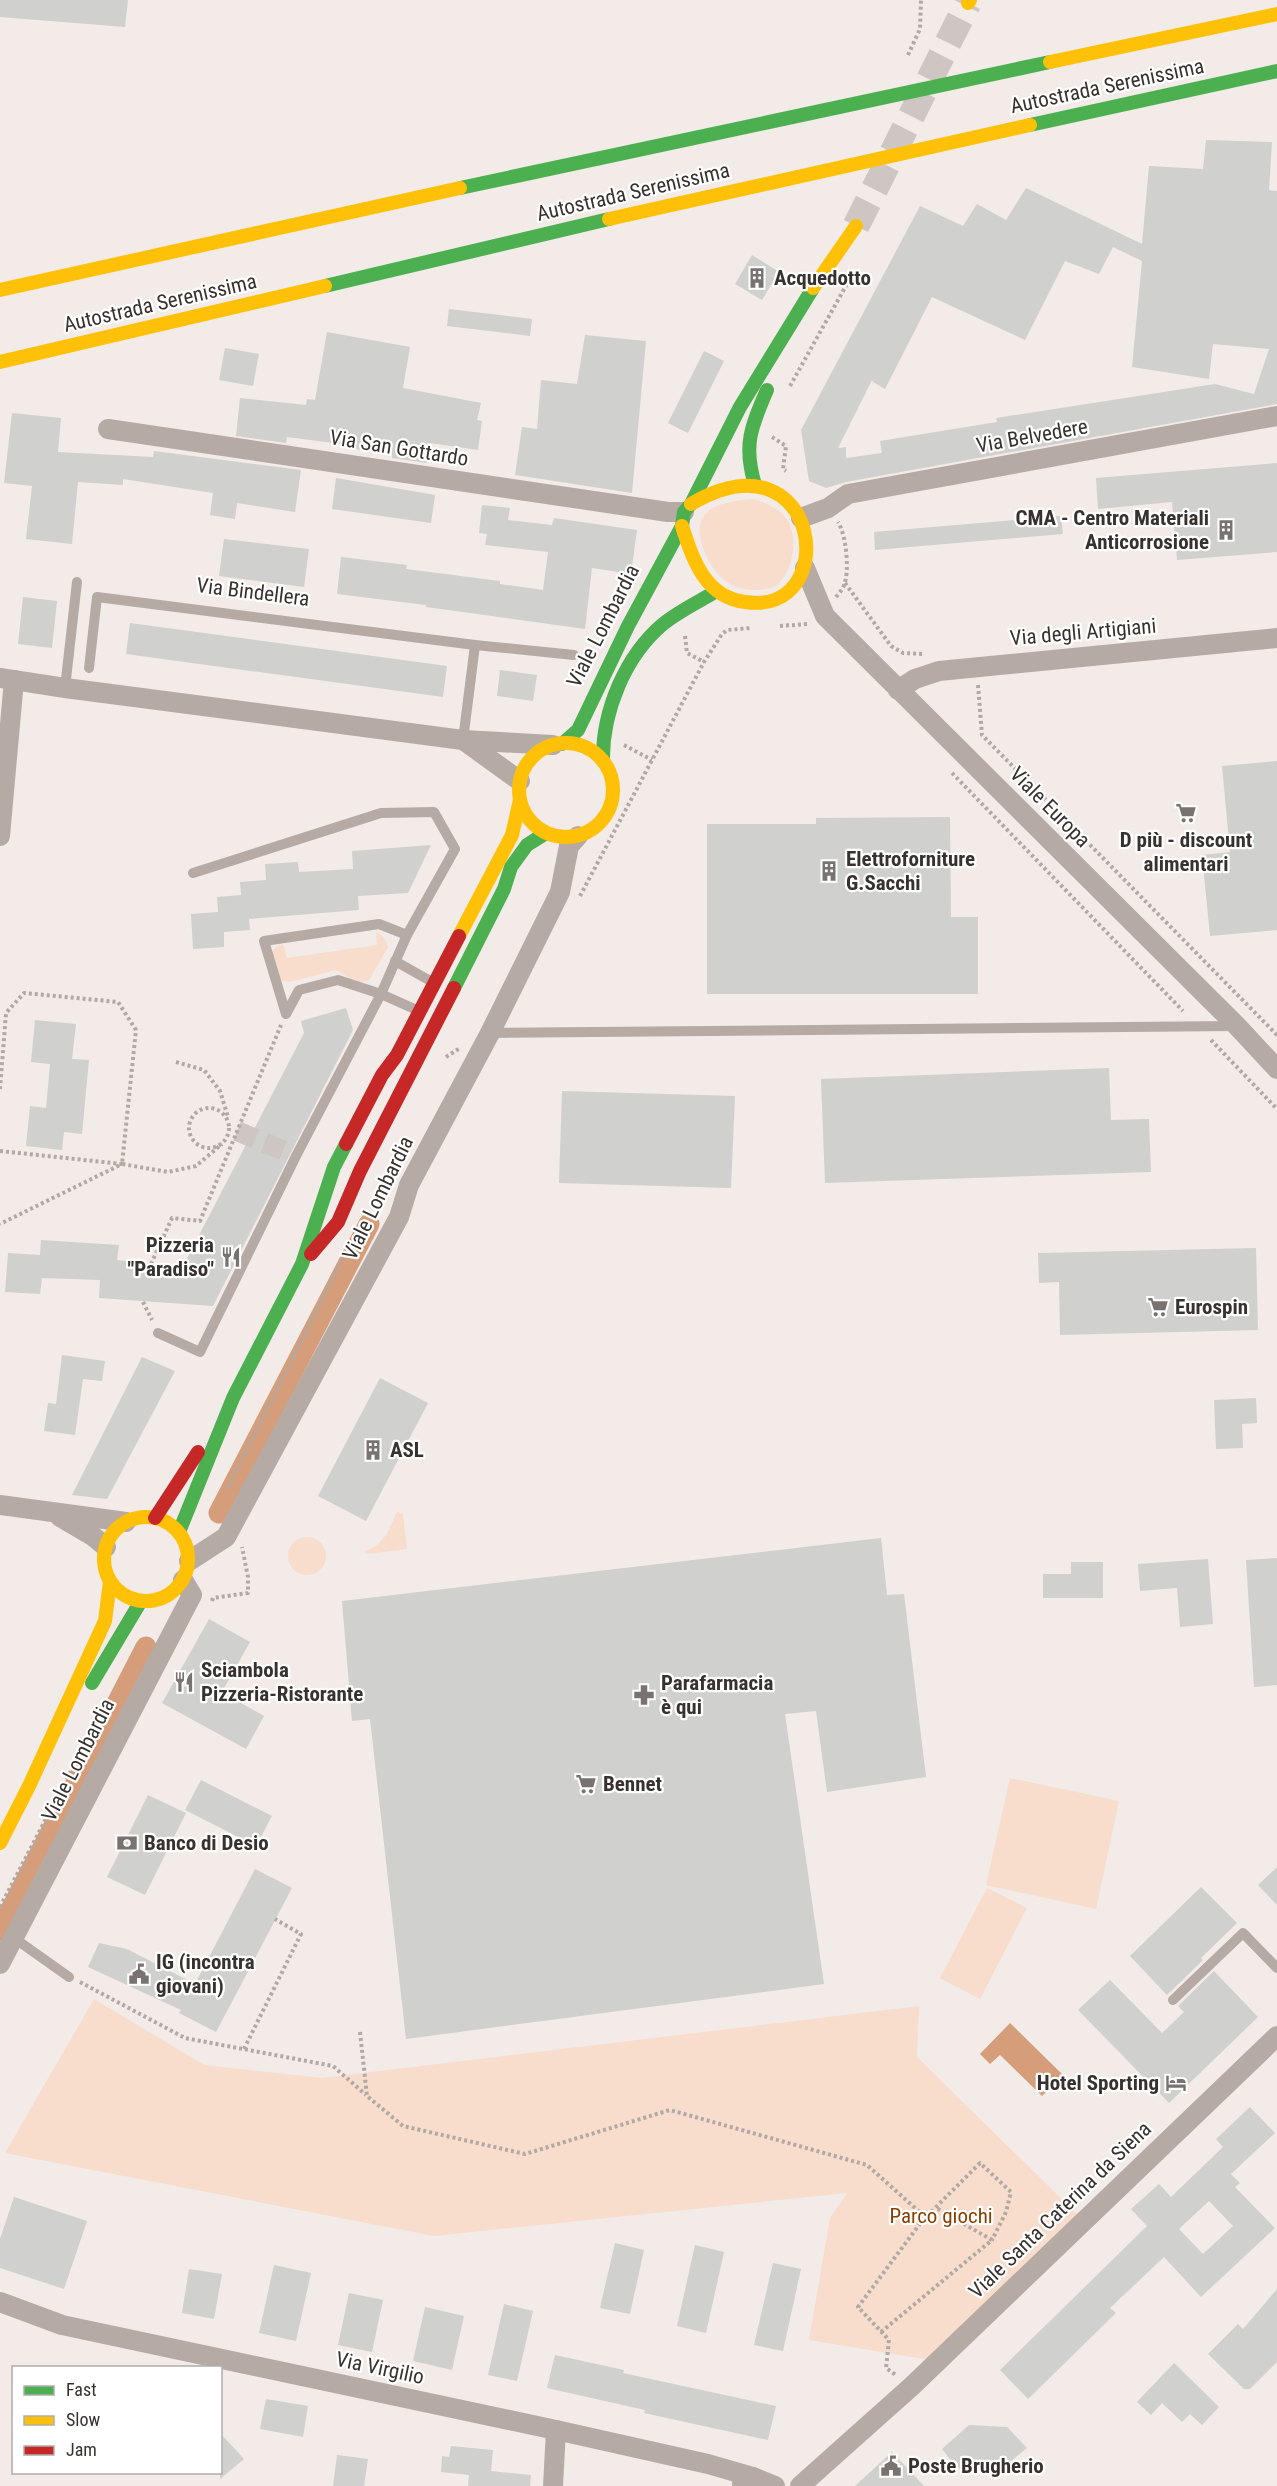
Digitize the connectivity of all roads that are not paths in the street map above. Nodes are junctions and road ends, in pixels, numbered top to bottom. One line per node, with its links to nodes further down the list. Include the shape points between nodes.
1 (1277, 14): 4 (main road, Autostrada Serenissima, via 718,131)
2 (1277, 71): 6 (main road, Autostrada Serenissima, via 730,191)
3 (856, 226): 5 (main road, Viale Lombardia)
4 (0, 290)
5 (810, 292): 9 (main road, Viale Lombardia, via 747,439 747,463); 10 (main road, Viale Lombardia, via 740,407)
6 (0, 362)
7 (1277, 416): 11 (street, Via Belvedere, via 848,494 828,508)
8 (108, 429): 10 (street, Via San Gottardo)
9 (756, 485): 10 (main road, via 731,487 707,495); 11 (main road, via 784,499)
10 (685, 514): 14 (main road, via 700,573); 23 (main road, Viale Lombardia, via 578,730)
11 (801, 518): 12 (main road, via 806,541)
12 (805, 568): 14 (main road, via 794,588 781,599 761,604 739,603); 21 (street, Viale Europa, via 825,616)
13 (77, 582): 20 (lane)
14 (715, 592): 24 (main road, Viale Lombardia, via 681,611 651,637 629,668 603,734)
15 (1277, 638): 21 (street, Via degli Artigiani, via 939,671)
16 (475, 645): 17 (lane, Via Bindellera); 18 (lane, Via Bindellera, via 97,597); 22 (lane)
17 (574, 655)
18 (89, 668)
19 (7, 679): 20 (street); 27 (street)
20 (65, 688): 22 (street)
21 (898, 690): 36 (street, Viale Europa)
22 (464, 740): 23 (street); 25 (street)
23 (557, 744): 24 (main road, via 578,745); 25 (main road, via 537,753 526,765)
24 (603, 761): 28 (main road, via 611,778 613,796 607,814 594,828)
25 (520, 791): 26 (main road, via 529,820); 33 (main road, Viale Lombardia, via 512,835)
26 (546, 833): 28 (main road); 31 (main road, Viale Lombardia, via 527,845 511,867)
27 (0, 836)
28 (578, 836): 37 (street, Viale Lombardia, via 569,846 560,892)
29 (193, 873): 30 (lane, via 381,813 434,812 455,849)
30 (407, 935): 32 (lane); 34 (lane, via 379,924 264,940 286,1014 299,990 338,980)
31 (472, 954): 35 (lane, Viale Lombardia, via 451,971 440,998); 39 (main road, Viale Lombardia, via 360,1171 338,1222)
32 (395, 961): 33 (lane); 34 (lane)
33 (435, 983): 35 (main road, Viale Lombardia)
34 (381, 994): 35 (lane); 40 (lane, via 200,1352)
35 (420, 1011): 39 (main road, Viale Lombardia, via 334,1167)
36 (1237, 1026): 37 (lane); 38 (street, Viale Europa)
37 (490, 1033): 48 (street, Viale Lombardia, via 409,1185 399,1217 226,1537)
38 (1277, 1069)
39 (302, 1264): 41 (main road, Viale Lombardia)
40 (158, 1333)
41 (233, 1398): 44 (main road, Viale Lombardia); 46 (main road, Viale Lombardia)
42 (0, 1505): 43 (street)
43 (52, 1513): 45 (street); 47 (street)
44 (155, 1518): 45 (main road); 46 (main road)
45 (126, 1522): 47 (main road, via 110,1537)
46 (179, 1532): 48 (main road, via 187,1546)
47 (106, 1547): 49 (main road, via 104,1565)
48 (186, 1570): 50 (main road, via 176,1590 166,1597); 53 (street, Viale Lombardia, via 192,1595)
49 (110, 1581): 50 (main road, via 123,1595); 51 (main road, Viale Lombardia, via 105,1621)
50 (141, 1602): 51 (main road, Viale Lombardia)
51 (29, 1786): 52 (main road, Viale Lombardia)
52 (0, 1843)
53 (14, 1938): 54 (street, Viale Lombardia); 56 (lane)
54 (0, 1964)
55 (1277, 1968): 57 (lane, via 1243,1933)
56 (69, 1977)
57 (1173, 2000)
58 (1277, 2036): 64 (street, Viale Santa Caterina da Siena, via 912,2386)
59 (0, 2302): 60 (street, Via Virgilio, via 62,2325)
60 (556, 2430): 61 (street, Via Virgilio, via 708,2464); 62 (street)
61 (745, 2481): 63 (street, Via Virgilio)
62 (554, 2486)
63 (775, 2486)
64 (800, 2486)

